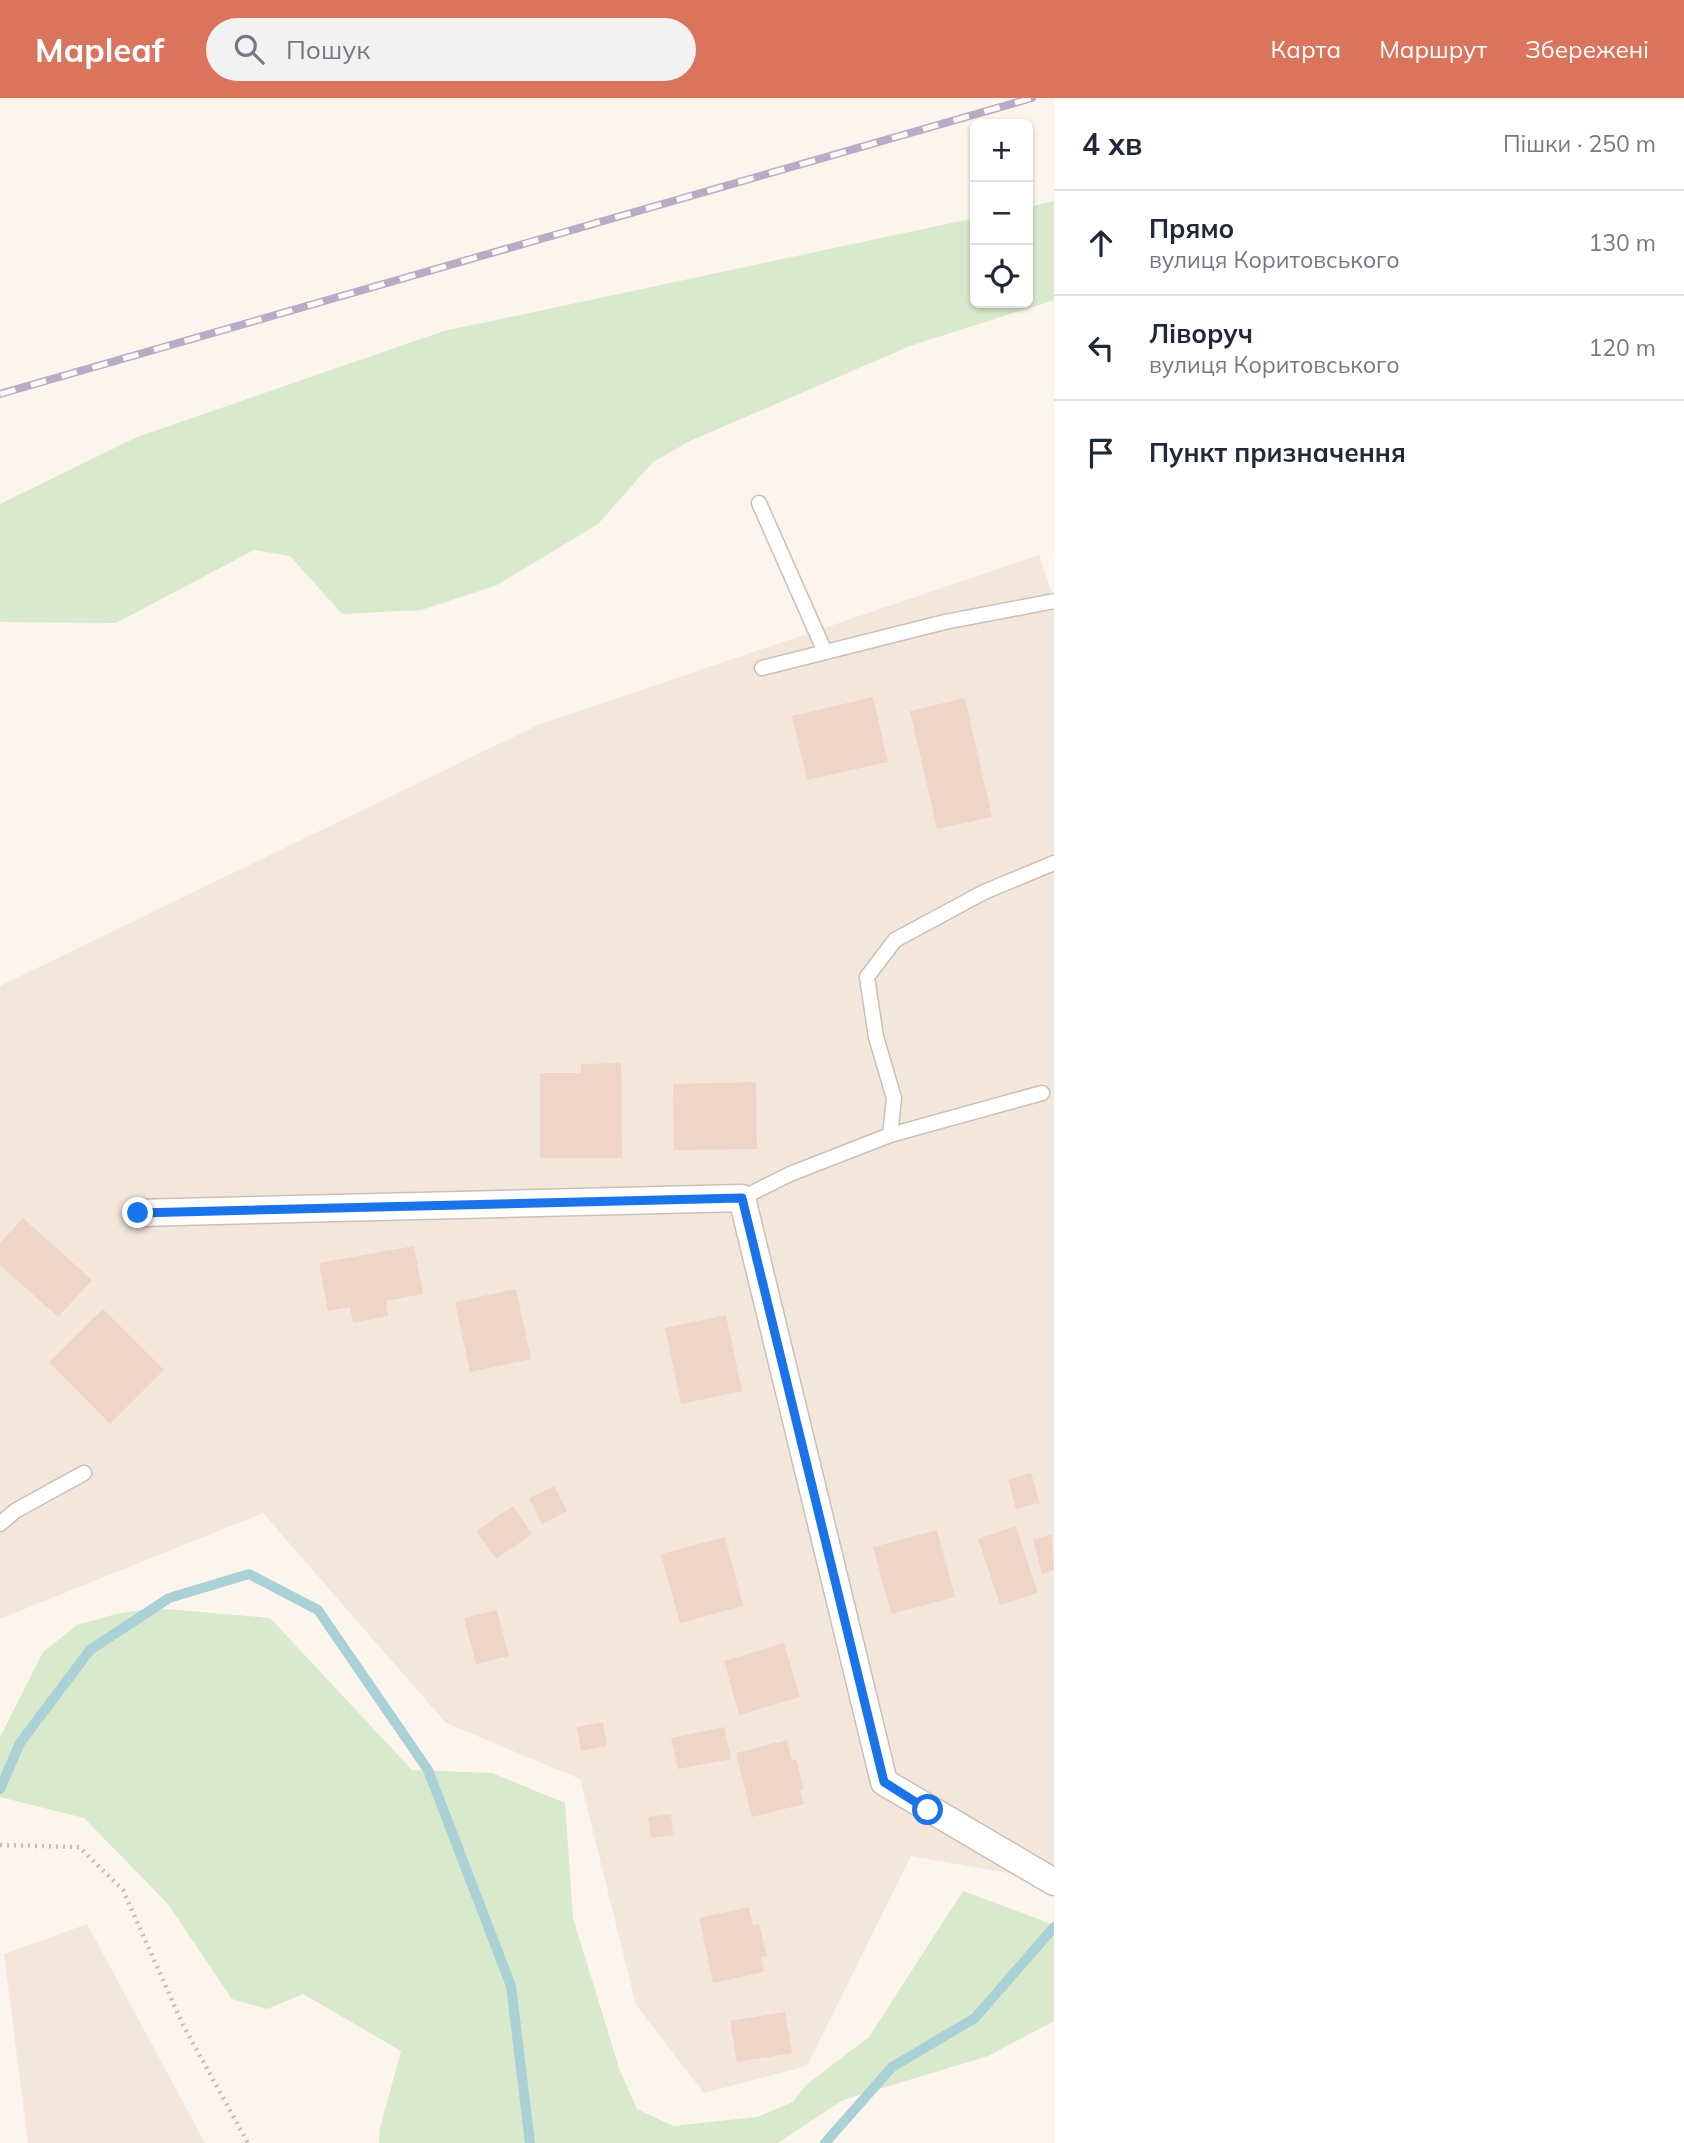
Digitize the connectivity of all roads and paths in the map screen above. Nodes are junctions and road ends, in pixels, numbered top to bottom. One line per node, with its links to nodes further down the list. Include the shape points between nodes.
1 (759, 503): 3 (lane)
2 (1054, 601): 3 (lane)
3 (825, 652): 4 (lane)
4 (762, 668)
5 (1054, 863): 7 (lane, via 984,892 895,940 867,977 876,1037 894,1098)
6 (1042, 1093): 7 (lane)
7 (890, 1135): 8 (lane)
8 (742, 1198): 9 (street); 13 (street, via 884,1782)
9 (138, 1213)
10 (84, 1472): 11 (lane)
11 (0, 1524)
12 (0, 1845): 14 (path, via 79,1847 124,1890 183,2025)
13 (1054, 1882)
14 (248, 2143)

